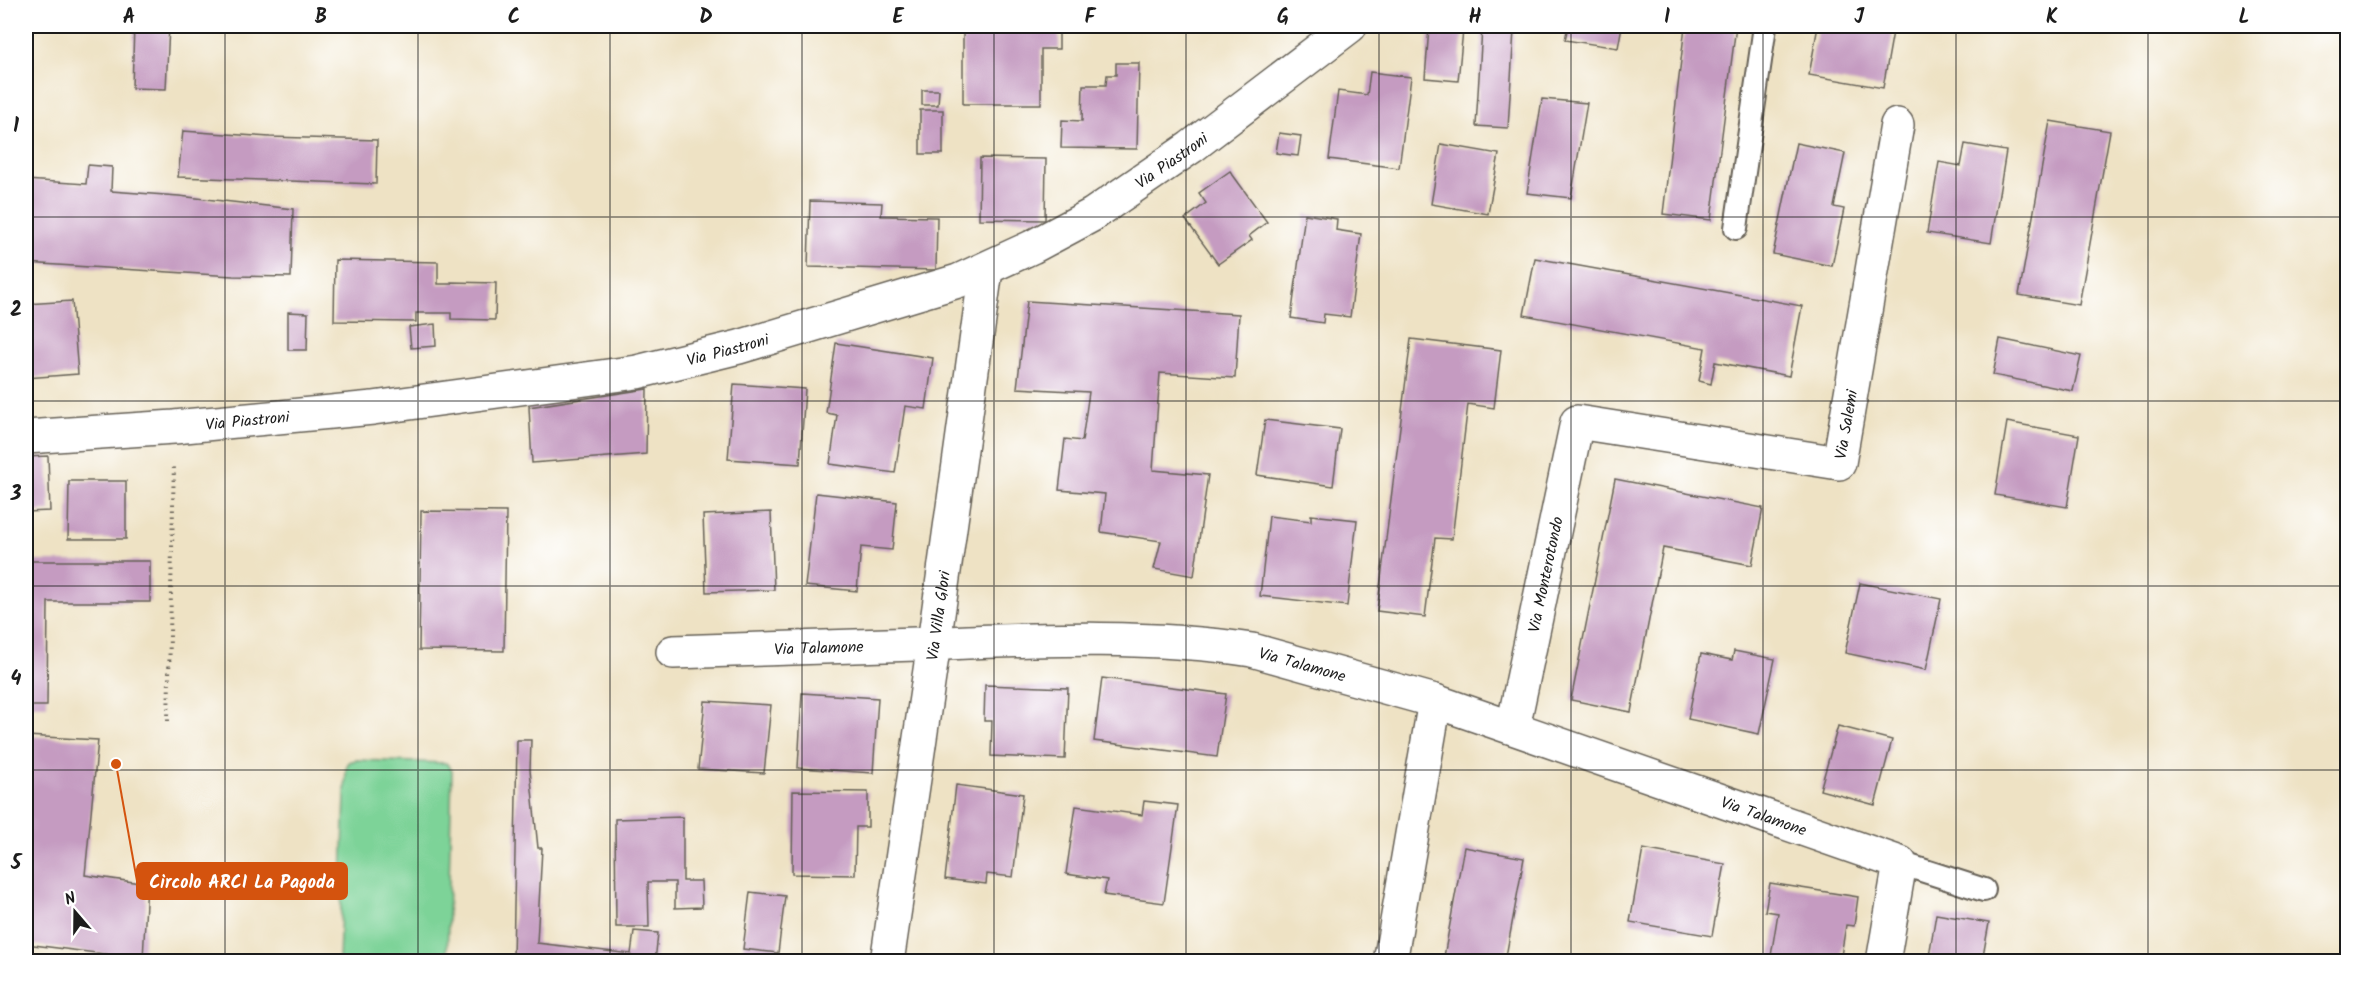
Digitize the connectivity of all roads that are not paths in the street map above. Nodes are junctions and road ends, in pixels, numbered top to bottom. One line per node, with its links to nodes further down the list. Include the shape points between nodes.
1 (1350, 26): 5 (street, Via Piastroni, via 1191,147 1092,215)
2 (1765, 26): 4 (lane)
3 (1897, 125): 6 (street, Via Salemi, via 1839,462)
4 (1736, 228)
5 (986, 270): 7 (street, Via Piastroni, via 739,347 637,372 373,408); 8 (street, Via Villa Glori)
6 (1577, 422): 11 (street, Via Monterotondo)
7 (26, 437)
8 (934, 643): 9 (street, Via Talamone); 10 (street, Via Talamone, via 1144,641 1224,646); 14 (street, Via Villa Glori)
9 (673, 652)
10 (1435, 701): 11 (street, Via Talamone); 15 (street)
11 (1513, 727): 12 (street, Via Talamone)
12 (1900, 863): 13 (lane); 16 (street)
13 (1984, 890)
14 (887, 962)
15 (1390, 962)
16 (1883, 962)

